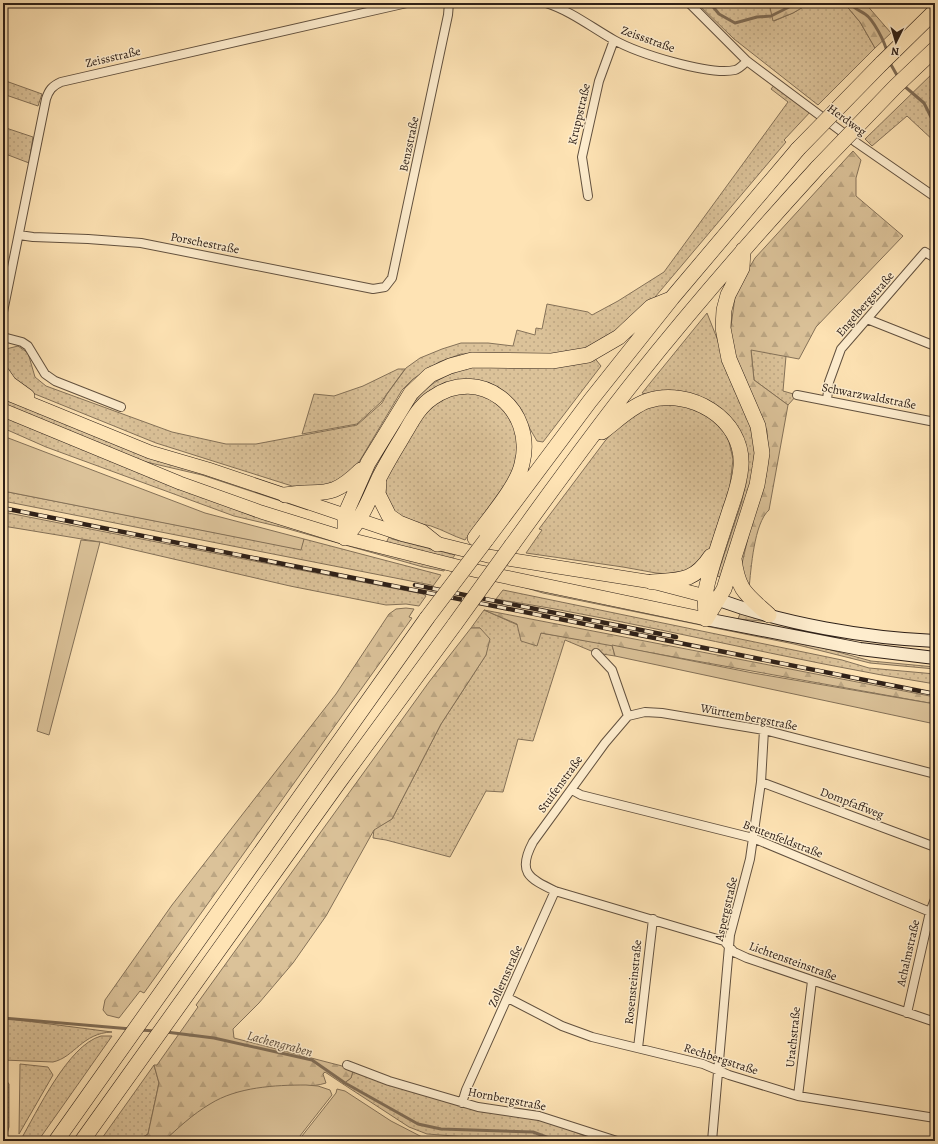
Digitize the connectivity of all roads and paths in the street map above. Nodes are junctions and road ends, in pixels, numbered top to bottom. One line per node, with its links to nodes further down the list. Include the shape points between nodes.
1 (407, 3): 11 (street, Zeissstraße, via 54,85 46,99)
2 (449, 3): 14 (street, Benzstraße, via 392,278)
3 (546, 3): 6 (street, Zeissstraße, via 572,14)
4 (689, 3): 8 (street, Herdweg)
5 (935, 11): 15 (highway, bridge, via 798,149)
6 (614, 40): 8 (street, Zeissstraße, via 661,58 720,71 736,70); 9 (street, Kruppstraße, via 599,81 582,157)
7 (935, 49): 12 (highway, bridge, via 818,167)
8 (747, 61): 10 (street, Herdweg)
9 (588, 196)
10 (935, 197)
11 (18, 235): 14 (street, Porschestraße, via 141,243 373,289); 16 (street, Zeissstraße)
12 (743, 250): 28 (highway, via 669,337); 38 (highway, via 742,268 728,295 724,310 724,344 758,426 762,453 757,485)
13 (935, 258): 17 (street, Engelbergstraße, via 925,252)
14 (385, 287)
15 (672, 298): 29 (highway, via 651,307 619,337 588,355 552,361 472,360 430,375 411,393); 35 (highway)
16 (3, 312)
17 (867, 319): 19 (street); 23 (street, Engelbergstraße, via 841,349 829,382)
18 (3, 337): 25 (street, via 28,346 45,374 55,381)
19 (935, 346)
20 (3, 373): 24 (main road, via 10,383 28,396)
21 (3, 392): 24 (main road)
22 (797, 395): 23 (street, Schwarzwaldstraße)
23 (827, 400): 27 (street, Schwarzwaldstraße)
24 (31, 403): 31 (main road, via 150,452)
25 (121, 407)
26 (3, 410): 34 (main road, via 180,483)
27 (935, 422)
28 (584, 446): 37 (highway, via 623,416 645,402 659,398 700,404 714,412 733,432 741,454 736,490); 71 (highway, bridge)
29 (368, 463): 31 (highway, via 336,490 327,493 304,492); 32 (highway)
30 (379, 478): 33 (highway); 35 (highway, via 418,411 431,398 444,391 466,386 486,390 500,397 510,406 523,429 525,442 522,464 516,480); 36 (highway, via 378,494 389,516 422,532)
31 (285, 495): 32 (main road)
32 (345, 515): 33 (main road); 34 (highway)
33 (359, 521): 34 (highway); 36 (main road)
34 (345, 538): 42 (main road, via 478,571)
35 (480, 539): 70 (highway, bridge, via 423,617 407,647)
36 (437, 544): 39 (main road, via 522,563)
37 (720, 544): 39 (highway, via 699,572 690,578); 40 (highway)
38 (734, 552): 40 (highway); 41 (highway, via 740,587)
39 (652, 582): 40 (main road)
40 (712, 597): 41 (main road); 42 (highway)
41 (769, 615): 43 (main road, via 811,625)
42 (706, 619): 46 (main road)
43 (898, 638): 44 (main road); 46 (main road, via 883,647)
44 (935, 641)
45 (596, 653): 48 (street, via 612,670)
46 (884, 653): 47 (main road)
47 (935, 658)
48 (628, 716): 49 (street, Württembergstraße, via 645,712 662,713); 52 (street, Stuifenstraße, via 605,743)
49 (764, 730): 50 (street, Württembergstraße); 51 (street, Aspergstraße)
50 (935, 774)
51 (760, 782): 53 (street, Aspergstraße); 54 (street, Dompfaffweg)
52 (572, 790): 53 (street, Beutenfeldstraße, via 581,795); 55 (street, Stuifenstraße, via 533,842 525,859 526,872 536,882)
53 (753, 838): 57 (street, Beutenfeldstraße); 59 (street, Aspergstraße)
54 (935, 848)
55 (555, 891): 58 (street, Lichtensteinstraße); 61 (street, Zollernstraße)
56 (935, 899): 57 (street, Achalmstraße)
57 (933, 913): 62 (street, Achalmstraße)
58 (653, 919): 59 (street, Lichtensteinstraße, via 724,941); 64 (street, Rosensteinstraße)
59 (729, 947): 60 (street, Lichtensteinstraße, via 747,958); 66 (street, Aspergstraße)
60 (812, 981): 62 (street, Lichtensteinstraße); 67 (street, Urachstraße)
61 (508, 998): 64 (street, Rechbergstraße, via 562,1026 592,1037); 68 (street, Zollernstraße)
62 (907, 1013): 63 (street, Lichtensteinstraße)
63 (935, 1022)
64 (638, 1048): 66 (street, Rechbergstraße)
65 (347, 1065): 68 (street, Hornbergstraße, via 389,1081)
66 (718, 1070): 67 (street, Rechbergstraße); 73 (street, Aspergstraße)
67 (798, 1096): 69 (street, Rechbergstraße)
68 (462, 1103): 72 (street, Hornbergstraße, via 539,1116)
69 (935, 1118)
70 (56, 1141)
71 (82, 1141)
72 (617, 1141)
73 (712, 1141)

